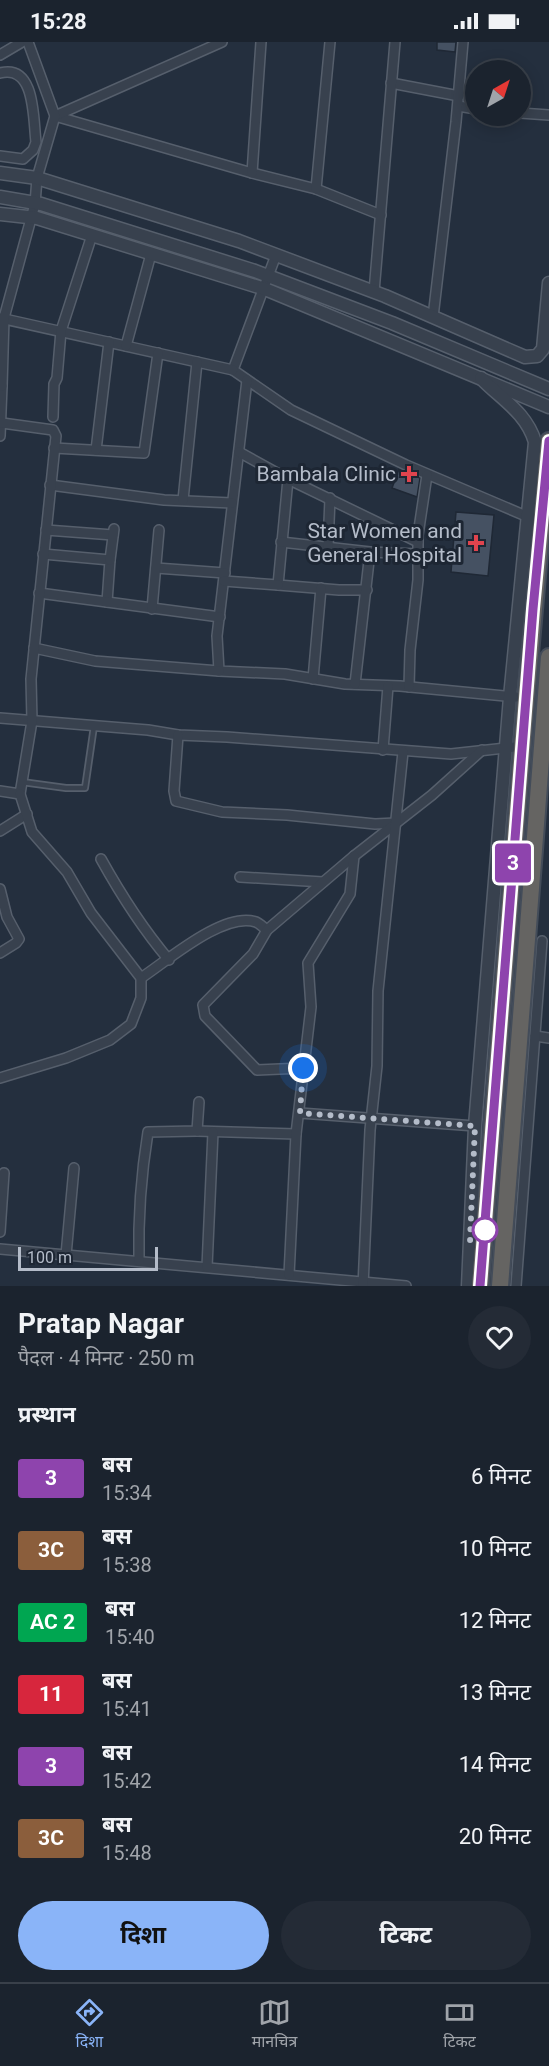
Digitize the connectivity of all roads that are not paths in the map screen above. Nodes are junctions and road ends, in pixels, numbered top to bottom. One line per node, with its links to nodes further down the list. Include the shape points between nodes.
1 (22, 42): 8 (street)
2 (28, 42): 15 (street)
3 (222, 42): 15 (street)
4 (261, 42): 20 (street)
5 (330, 42): 22 (street)
6 (395, 42): 10 (street)
7 (464, 42): 11 (street)
8 (0, 55)
9 (0, 73): 18 (street, via 18,74 28,86 36,142)
10 (391, 83): 11 (street); 26 (street)
11 (459, 96): 12 (street)
12 (458, 106): 13 (street); 35 (street)
13 (465, 107)
14 (531, 114): 16 (street)
15 (55, 116): 20 (street); 21 (street)
16 (549, 116)
17 (0, 156): 18 (street)
18 (23, 159): 21 (street)
19 (0, 173): 21 (street)
20 (252, 173): 22 (street)
21 (31, 177): 24 (street); 30 (street)
22 (316, 189): 26 (street)
23 (0, 197): 24 (street)
24 (35, 204): 27 (street); 31 (street)
25 (0, 214): 27 (street)
26 (381, 215): 34 (street)
27 (31, 218): 28 (street); 36 (street)
28 (92, 235): 29 (street); 37 (street)
29 (151, 254): 33 (street); 39 (street)
30 (276, 255): 31 (street); 34 (street)
31 (269, 276): 33 (street); 46 (street)
32 (549, 283): 35 (street, via 543,349 537,357 525,357)
33 (265, 289): 42 (street); 43 (street)
34 (374, 292): 35 (street)
35 (433, 317)
36 (2, 318): 37 (street); 45 (street)
37 (61, 331): 38 (street); 48 (street)
38 (109, 342): 39 (street); 53 (street)
39 (126, 346): 40 (street)
40 (158, 353): 41 (street); 53 (street, via 144,453)
41 (197, 362): 42 (street); 59 (street)
42 (233, 370): 44 (street)
43 (481, 378): 47 (street); 61 (street, via 531,426 535,442)
44 (247, 380): 54 (street); 55 (street, via 291,410)
45 (1, 386): 49 (street)
46 (549, 389)
47 (549, 406)
48 (53, 417)
49 (2, 423): 50 (street); 52 (street, via 53,430)
50 (0, 436)
51 (549, 441): 61 (highway)
52 (54, 447): 53 (street); 57 (street)
53 (96, 450)
54 (239, 452): 56 (street); 60 (street)
55 (427, 475): 61 (street); 65 (street)
56 (288, 479): 58 (street); 64 (street)
57 (50, 485): 59 (street); 62 (street)
58 (330, 498): 65 (street); 66 (street)
59 (183, 500): 60 (street)
60 (232, 503): 72 (street)
61 (534, 519): 87 (highway)
62 (46, 530): 68 (street); 70 (street, via 114,532)
63 (159, 530): 71 (street)
64 (281, 542): 66 (street); 73 (street)
65 (418, 542): 69 (street)
66 (328, 547): 67 (street)
67 (370, 552): 69 (street); 75 (street)
68 (43, 554): 70 (street); 76 (street)
69 (418, 554): 86 (street)
70 (110, 560): 77 (street)
71 (156, 568): 72 (street); 78 (street)
72 (225, 577): 73 (street); 79 (street)
73 (278, 585): 74 (street)
74 (321, 588): 75 (street); 83 (street)
75 (367, 590): 84 (street)
76 (39, 593): 77 (street); 80 (street)
77 (106, 602): 78 (street)
78 (152, 609): 79 (street)
79 (220, 618): 82 (street)
80 (34, 648): 82 (street, via 95,661); 89 (street)
81 (549, 657): 99 (highway)
82 (219, 671): 83 (street)
83 (313, 678): 84 (street)
84 (355, 684): 85 (street)
85 (388, 686): 86 (street); 93 (street)
86 (410, 687): 87 (street)
87 (518, 698): 92 (highway)
88 (0, 718): 89 (street)
89 (32, 721): 90 (street); 96 (street)
90 (94, 726): 91 (street); 96 (lane, via 86,788)
91 (178, 735): 93 (street); 101 (street, via 176,801 222,812)
92 (515, 746): 94 (street); 120 (street); 135 (highway)
93 (383, 750): 95 (street)
94 (482, 750): 95 (street, via 451,754); 101 (street)
95 (403, 752): 101 (street)
96 (22, 782): 98 (street)
97 (0, 791): 98 (street)
98 (20, 794): 100 (street)
99 (543, 804): 109 (highway)
100 (27, 814): 102 (street); 112 (street, via 32,832 67,872 91,913)
101 (396, 823): 103 (street); 119 (street, via 378,990 377,1066)
102 (0, 831)
103 (354, 856): 106 (street); 115 (street, via 350,894 308,963 311,1007)
104 (101, 859): 111 (street, via 120,895)
105 (240, 877): 106 (street)
106 (322, 882): 108 (street)
107 (0, 889): 110 (street, via 7,917 19,939)
108 (267, 930): 111 (street, via 255,921 230,922 193,941); 115 (street, via 253,954 203,1005 205,1017 257,1070)
109 (539, 941): 113 (street); 136 (highway)
110 (0, 953)
111 (169, 960): 112 (street)
112 (141, 978): 116 (street, via 141,998 131,1024 110,1040)
113 (535, 1036): 114 (street); 137 (street)
114 (549, 1038)
115 (303, 1068): 118 (street)
116 (0, 1078)
117 (199, 1102): 121 (street)
118 (300, 1113): 119 (street); 123 (street)
119 (371, 1118): 120 (street); 132 (street)
120 (475, 1126): 134 (street)
121 (197, 1131): 122 (street); 129 (street, via 148,1132 141,1176)
122 (213, 1132): 123 (street); 130 (street)
123 (296, 1134): 131 (street)
124 (74, 1168): 128 (street)
125 (4, 1173): 126 (street)
126 (0, 1232)
127 (0, 1249): 128 (street)
128 (66, 1255): 129 (street)
129 (139, 1261): 130 (street)
130 (207, 1267): 131 (street)
131 (289, 1275): 132 (street)
132 (363, 1284): 133 (street)
133 (406, 1286)
134 (468, 1286)
135 (480, 1286)
136 (500, 1286)
137 (516, 1286)

